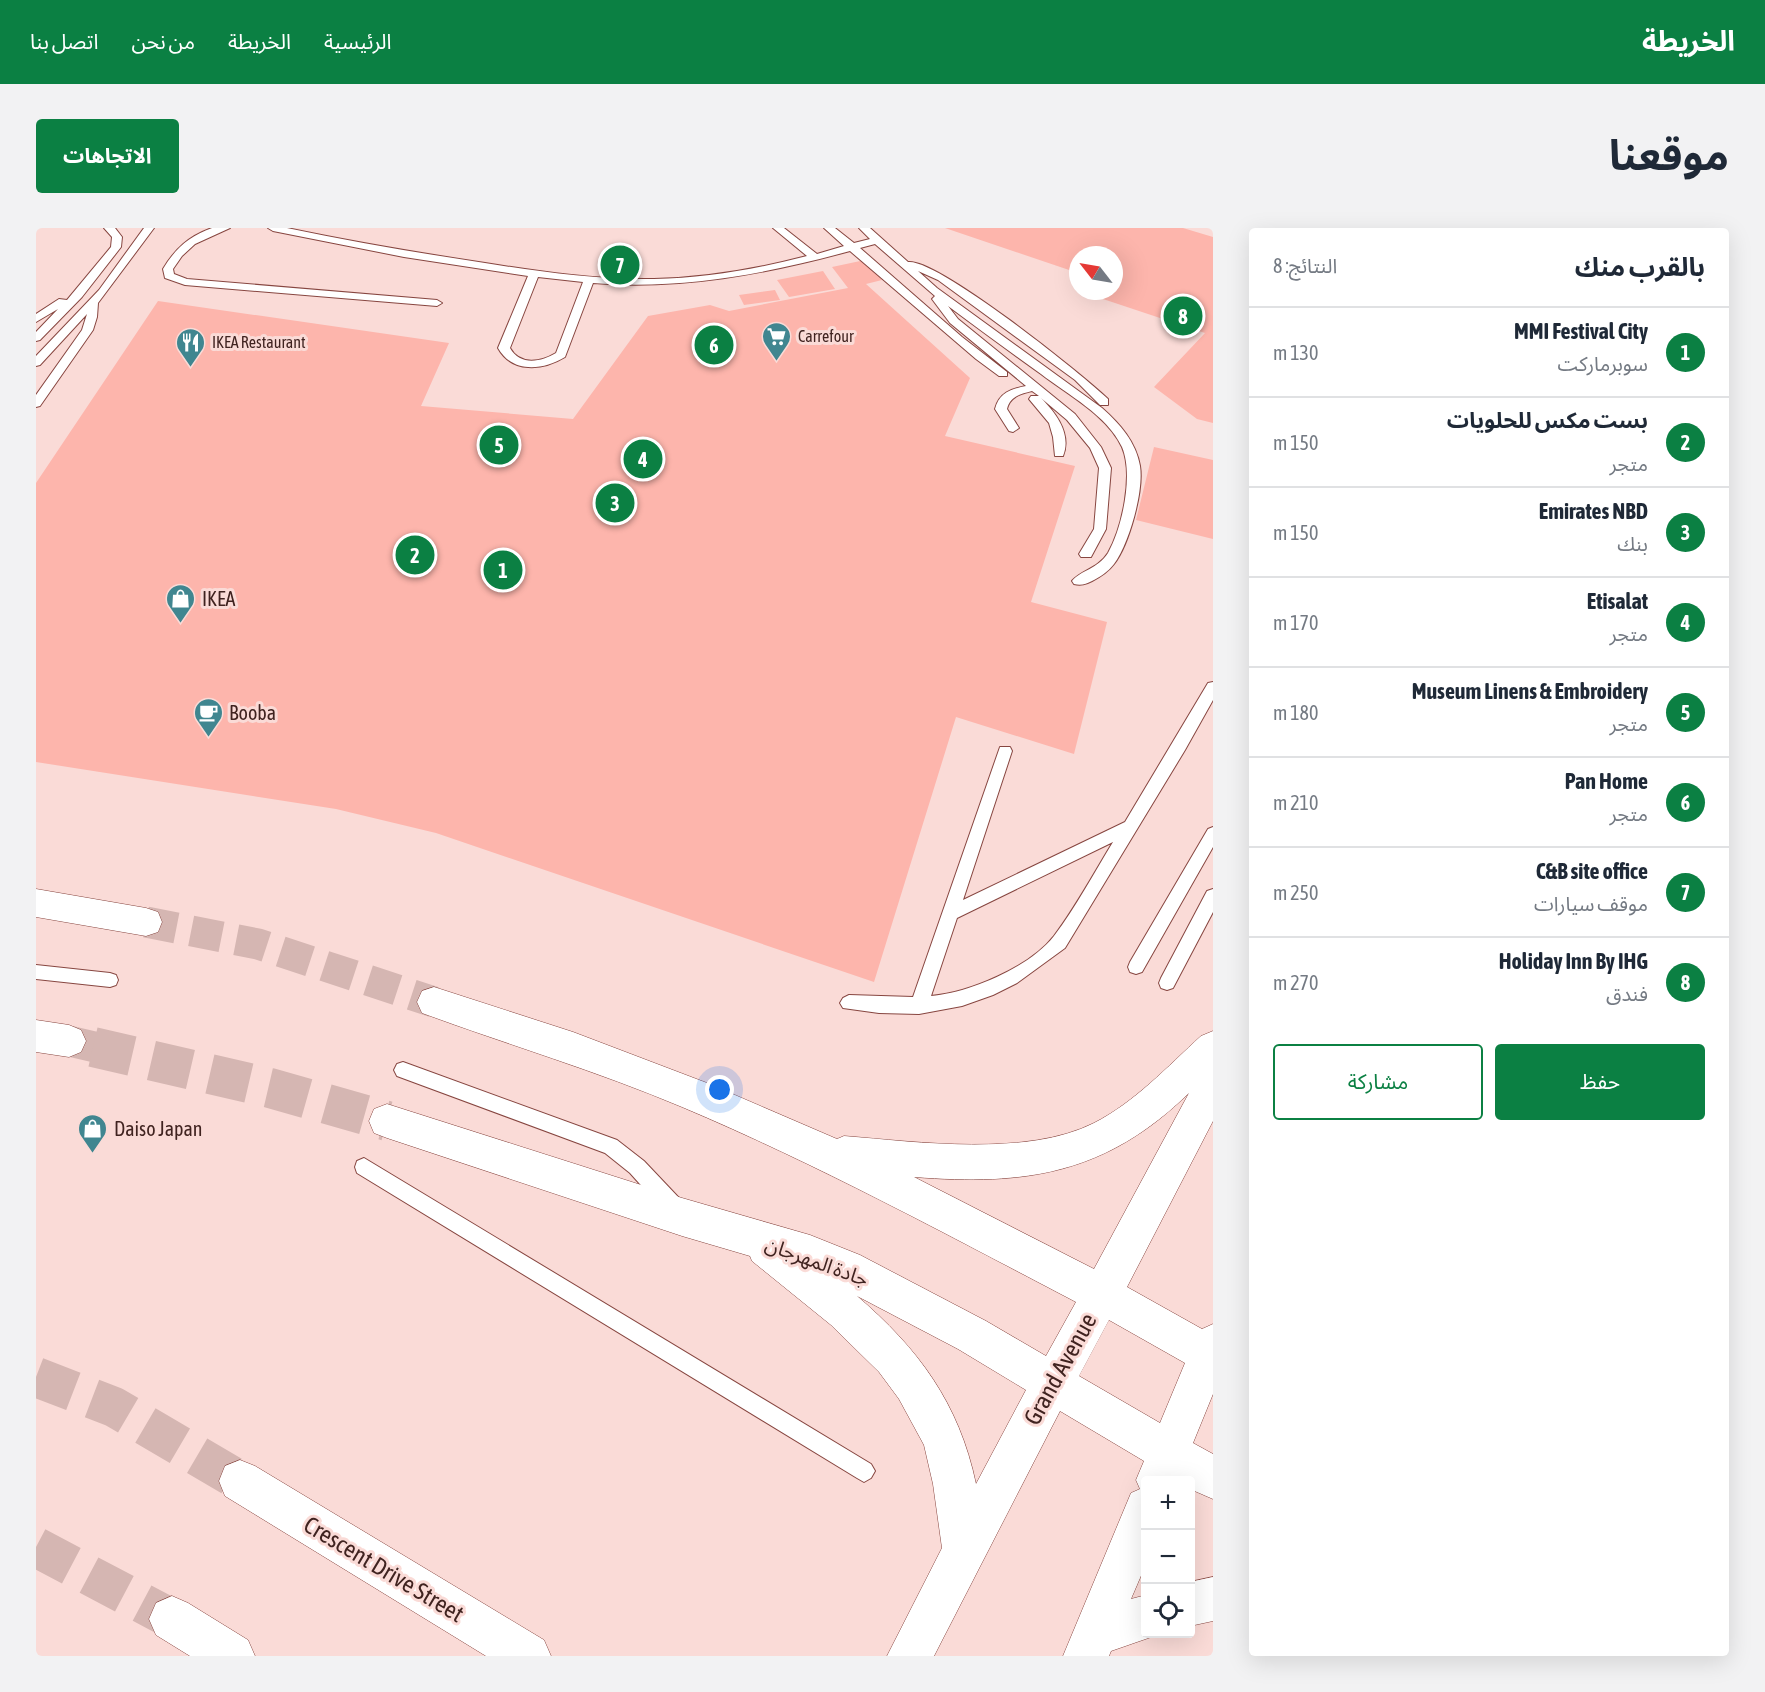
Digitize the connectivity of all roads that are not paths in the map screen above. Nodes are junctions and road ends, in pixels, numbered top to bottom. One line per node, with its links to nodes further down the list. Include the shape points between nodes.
1 (109, 228): 15 (lane, via 117,237 116,247)
2 (149, 228): 17 (lane)
3 (225, 228): 19 (lane, via 206,233 183,247 168,269 169,276 185,282)
4 (273, 228): 8 (lane)
5 (778, 228): 11 (lane)
6 (829, 228): 10 (lane)
7 (864, 228): 9 (lane)
8 (290, 230): 13 (lane, via 380,250)
9 (877, 240): 10 (lane); 12 (lane)
10 (852, 247): 11 (lane); 23 (lane, via 943,329)
11 (816, 258): 14 (lane, via 703,279)
12 (899, 260): 16 (lane); 24 (lane, via 942,279 1079,378)
13 (534, 274): 14 (lane); 14 (lane, via 504,348 511,358 528,364 547,362 561,355)
14 (589, 279)
15 (83, 290): 17 (lane); 20 (lane); 21 (lane)
16 (933, 290): 23 (lane, via 954,321); 29 (lane, via 1110,420 1126,443 1134,478 1118,547 1108,564)
17 (103, 292): 18 (lane)
18 (93, 303): 22 (lane); 25 (lane, via 87,330)
19 (436, 303)
20 (36, 319)
21 (36, 338)
22 (36, 363)
23 (1030, 388): 26 (lane, via 1009,395 1001,405); 27 (lane, via 1054,420 1061,442); 28 (lane, via 1080,426 1105,468 1100,529)
24 (1104, 402)
25 (36, 403)
26 (1013, 428)
27 (1059, 453)
28 (1086, 554)
29 (1079, 581)
30 (1213, 687): 32 (lane)
31 (1005, 751): 36 (lane)
32 (1129, 826): 36 (lane); 44 (lane, via 1059,943 1038,963 984,992 952,1002)
33 (1213, 833): 38 (lane)
34 (1213, 896): 41 (lane)
35 (36, 903): 37 (main road)
36 (950, 915): 44 (lane)
37 (146, 922)
38 (1136, 967)
39 (36, 972): 40 (lane)
40 (110, 980)
41 (1167, 982)
42 (434, 1002): 51 (main road, via 573,1047)
43 (849, 1003): 44 (lane)
44 (919, 1006)
45 (36, 1036): 46 (main road)
46 (69, 1041)
47 (1213, 1047): 51 (main road, via 1139,1115 1084,1144 1051,1154 1027,1160 970,1163)
48 (403, 1070): 53 (lane, via 611,1146 637,1167)
49 (1213, 1083): 55 (main road, Grand Avenue)
50 (387, 1121): 53 (main road, جادة المهرجان)
51 (830, 1154): 55 (main road)
52 (364, 1167): 59 (lane)
53 (682, 1217): 54 (main road, جادة المهرجان)
54 (755, 1238): 57 (main road, جادة المهرجان, via 810,1254 878,1284); 63 (main road, via 879,1342 920,1390 950,1461)
55 (1102, 1294): 56 (main road); 57 (main road, Grand Avenue)
56 (1212, 1352): 58 (main road)
57 (1053, 1381): 58 (main road, جادة المهرجان); 63 (main road, Grand Avenue)
58 (1163, 1466): 60 (main road, جادة المهرجان)
59 (864, 1471)
60 (1213, 1479)
61 (240, 1481): 70 (main road, Crescent Drive Street)
62 (1141, 1520): 68 (main road)
63 (964, 1551): 71 (main road, Grand Avenue)
64 (1213, 1599): 65 (main road)
65 (1195, 1603)
66 (172, 1619): 69 (main road)
67 (1141, 1619): 68 (main road)
68 (1091, 1644)
69 (232, 1656)
70 (528, 1656)
71 (910, 1656)

